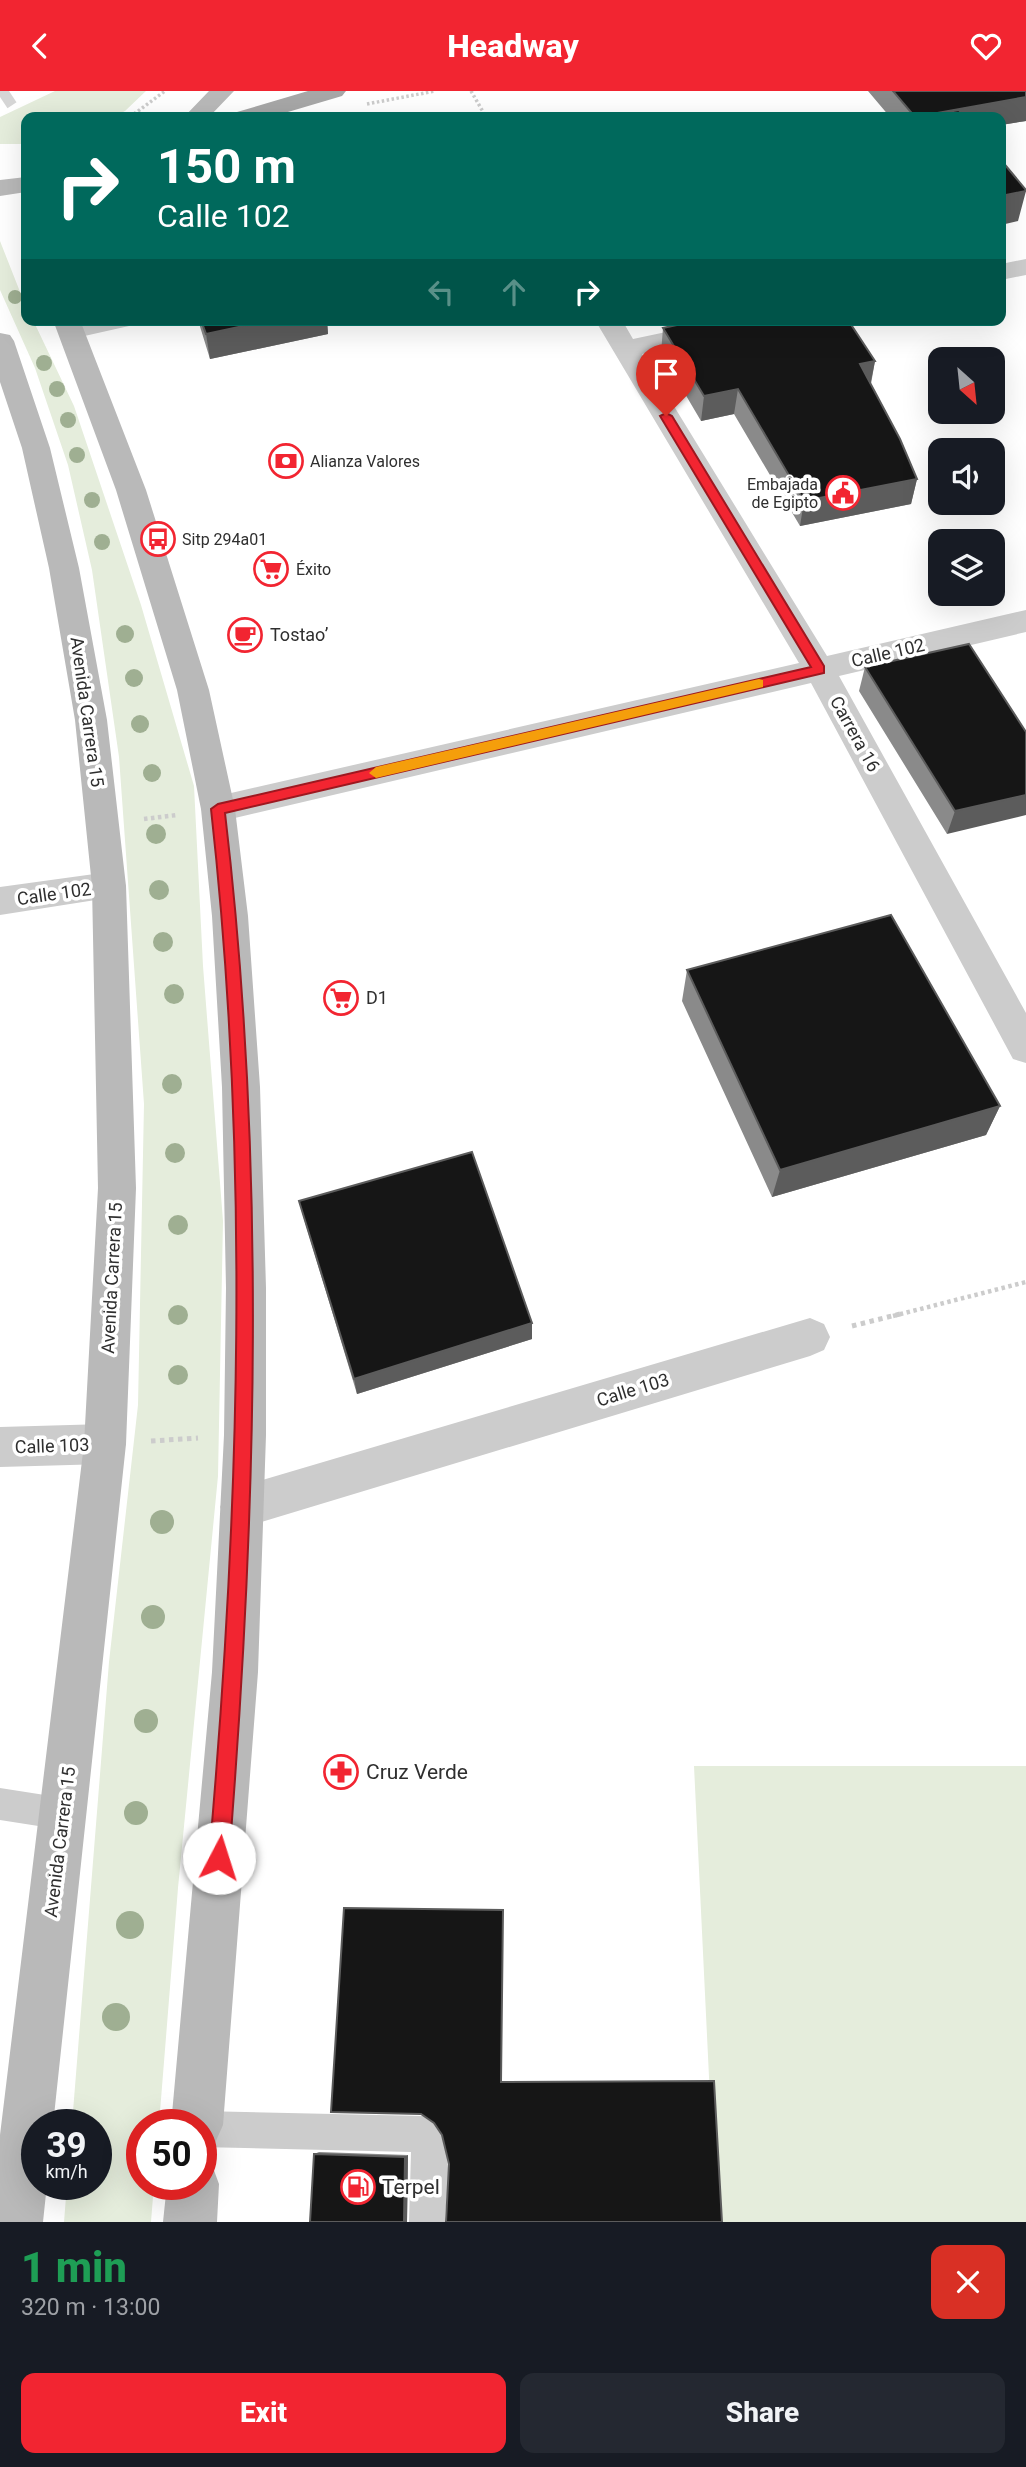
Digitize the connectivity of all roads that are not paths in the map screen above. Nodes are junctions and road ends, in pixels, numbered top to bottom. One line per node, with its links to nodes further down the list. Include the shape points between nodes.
1 (222, 91): 3 (main road)
2 (334, 91): 4 (main road)
3 (201, 112)
4 (263, 112)
5 (21, 186): 6 (main road)
6 (0, 188)
7 (1026, 267): 8 (street)
8 (1006, 271)
9 (612, 326): 13 (street, Carrera 16)
10 (735, 326): 13 (street)
11 (69, 327): 16 (main road, via 131,490 189,677)
12 (0, 341): 17 (main road, Avenida Carrera 15, via 36,448 64,568 91,720)
13 (625, 349): 15 (street, Carrera 16)
14 (1026, 621): 15 (street, Calle 102)
15 (819, 670): 16 (street, Calle 102); 19 (street, Carrera 16)
16 (218, 809): 23 (main road, via 241,1087 246,1288)
17 (109, 886): 18 (street, Calle 102); 21 (main road, Avenida Carrera 15, via 117,1188)
18 (0, 901)
19 (1026, 1048)
20 (810, 1337): 23 (street, Calle 103)
21 (105, 1444): 22 (street, Calle 103); 25 (main road, Avenida Carrera 15)
22 (0, 1447)
23 (242, 1507): 26 (main road, via 235,1672)
24 (0, 1804): 25 (lane)
25 (64, 1814): 28 (main road, Avenida Carrera 15)
26 (198, 2109)
27 (217, 2130): 32 (lane, via 423,2134 429,2143)
28 (12, 2152): 30 (main road, Avenida Carrera 15)
29 (191, 2200): 31 (main road)
30 (16, 2222)
31 (190, 2222)
32 (427, 2222)

